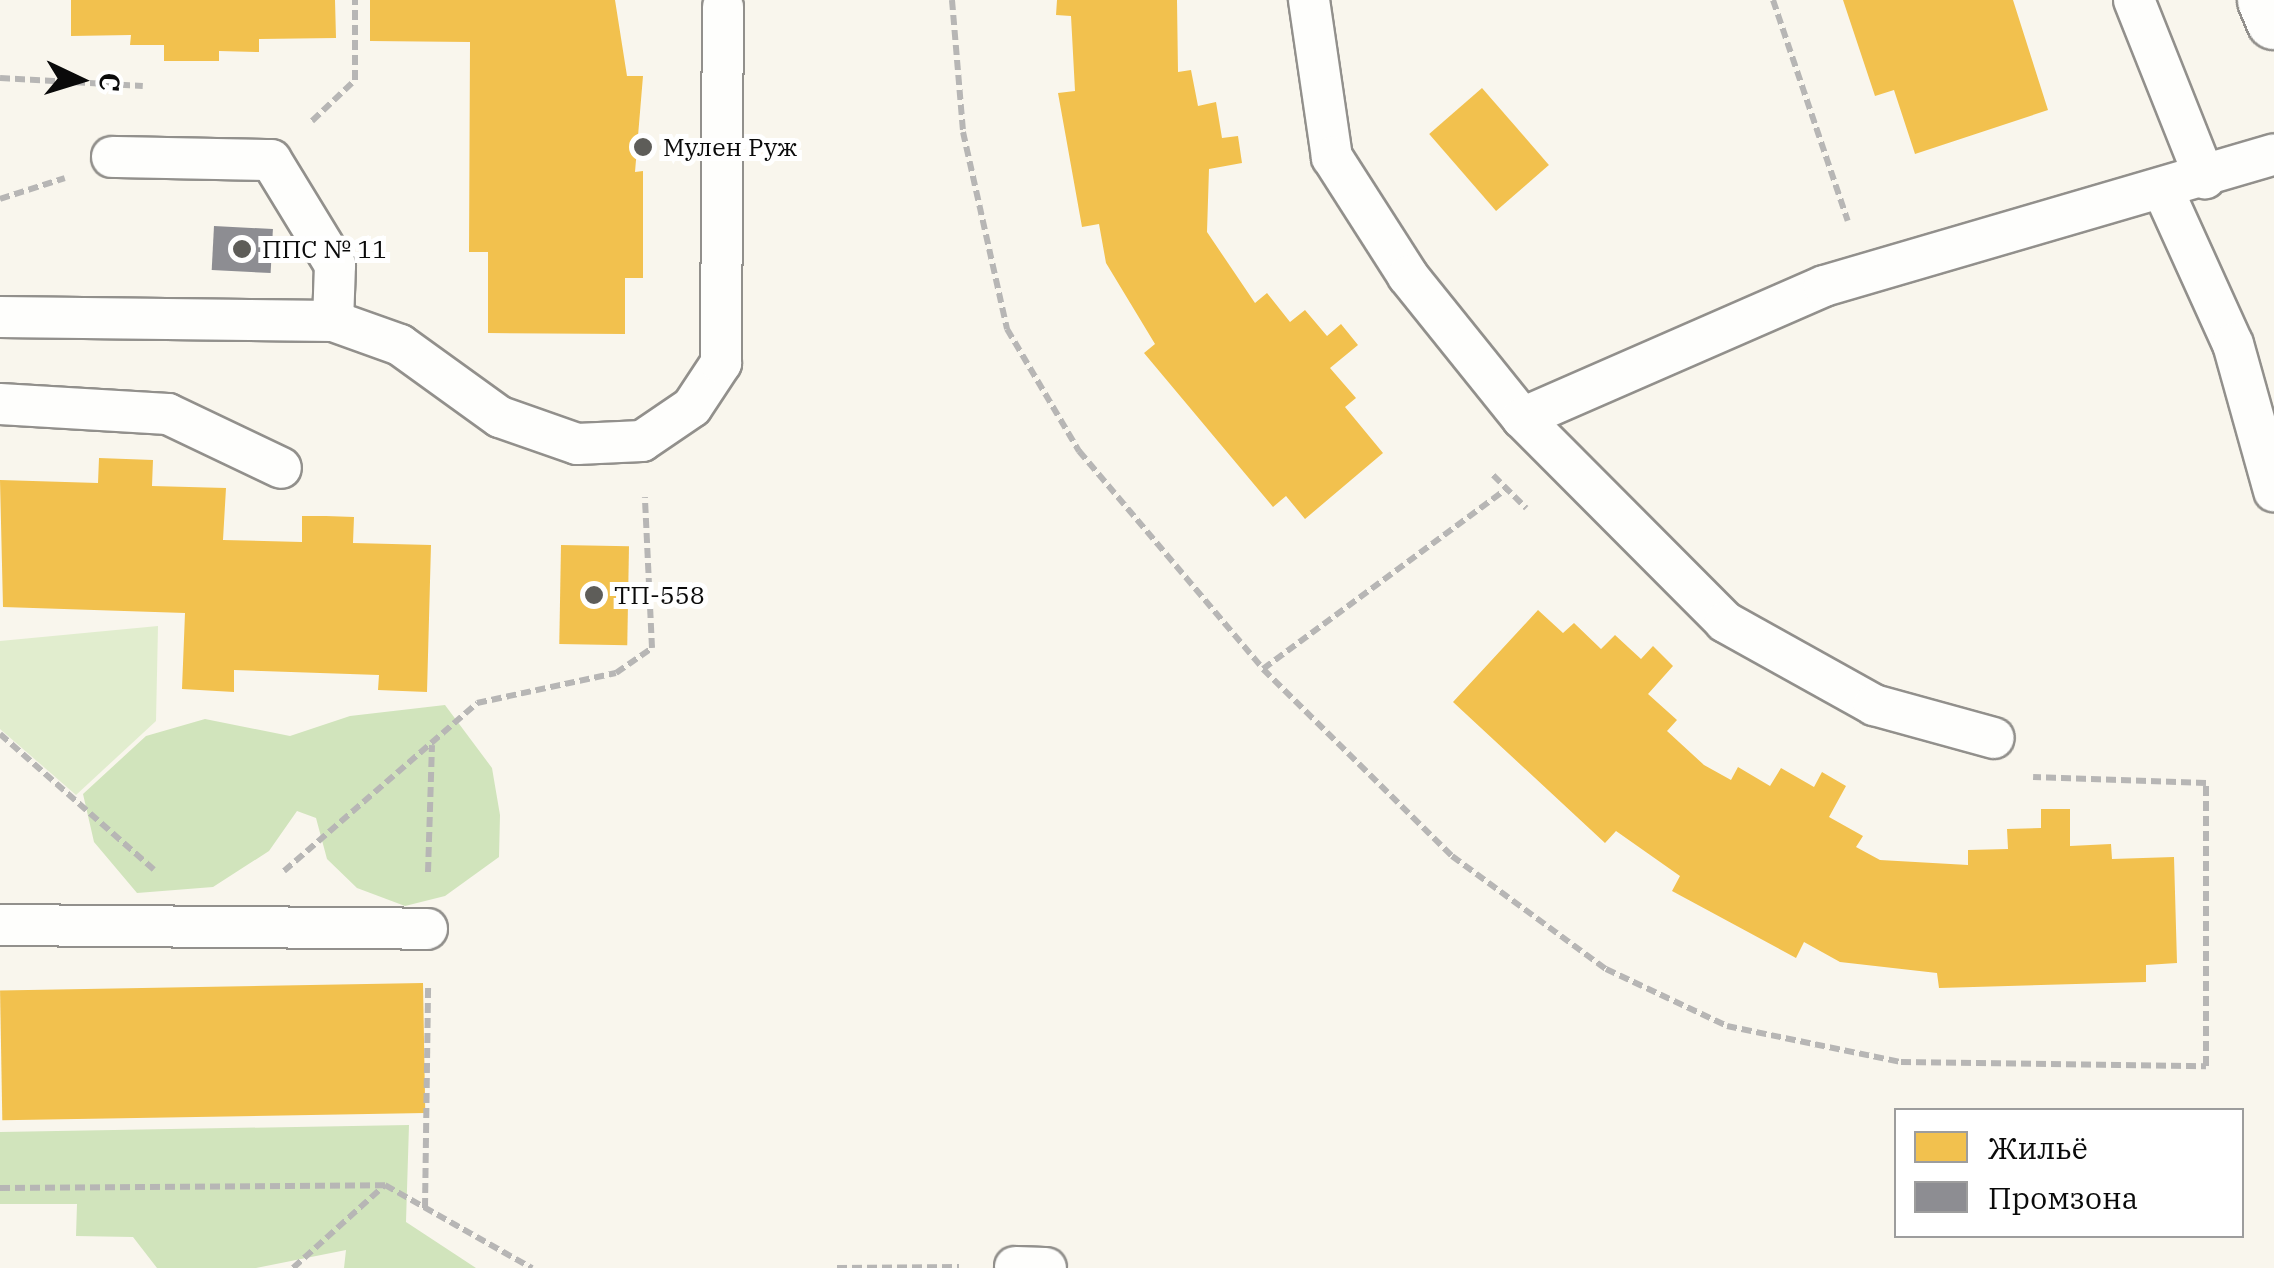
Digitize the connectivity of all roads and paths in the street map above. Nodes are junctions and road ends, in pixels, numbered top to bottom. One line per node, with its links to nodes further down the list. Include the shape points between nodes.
1 (355, 0): 13 (path, via 355,80)
2 (952, 0): 27 (path, via 963,132 1007,330 1079,451)
3 (1308, 0): 20 (lane, via 1332,158 1408,276)
4 (1772, 0): 16 (path)
5 (2134, 0): 14 (lane)
6 (2265, 0): 8 (street)
7 (723, 7): 21 (lane, via 721,363 692,407)
8 (2274, 21)
9 (0, 78): 10 (path)
10 (143, 86)
11 (2274, 154): 14 (lane)
12 (112, 157): 13 (lane)
13 (271, 160): 18 (lane, via 335,265)
14 (2205, 178): 15 (lane)
15 (2163, 190): 16 (lane); 25 (lane, via 2233,344)
16 (1866, 274): 20 (lane)
17 (0, 317): 18 (lane)
18 (333, 321): 21 (lane, via 400,345 500,417 578,444)
19 (0, 404): 23 (lane, via 168,414)
20 (1522, 418): 22 (lane)
21 (642, 441): 30 (path, via 652,648 616,673 478,703)
22 (1551, 447): 24 (path); 29 (lane, via 1724,622 1874,705)
23 (281, 468)
24 (1504, 491): 26 (path); 27 (path)
25 (2274, 491)
26 (1535, 516)
27 (1262, 668): 31 (path, via 1452,856 1606,969 1727,1026 1901,1062 2206,1066 2206,783)
28 (0, 734): 33 (path)
29 (1994, 738)
30 (432, 743): 33 (path); 34 (path)
31 (2025, 775)
32 (0, 925): 33 (lane)
33 (218, 927): 34 (lane)
34 (426, 929): 37 (path, via 433,1124)
35 (385, 1185): 36 (path); 37 (path); 39 (path)
36 (0, 1188)
37 (424, 1208): 40 (path)
38 (1015, 1267): 42 (path); 43 (lane)
39 (293, 1268)
40 (532, 1268)
41 (837, 1268): 42 (path)
42 (873, 1268)
43 (1046, 1268)

